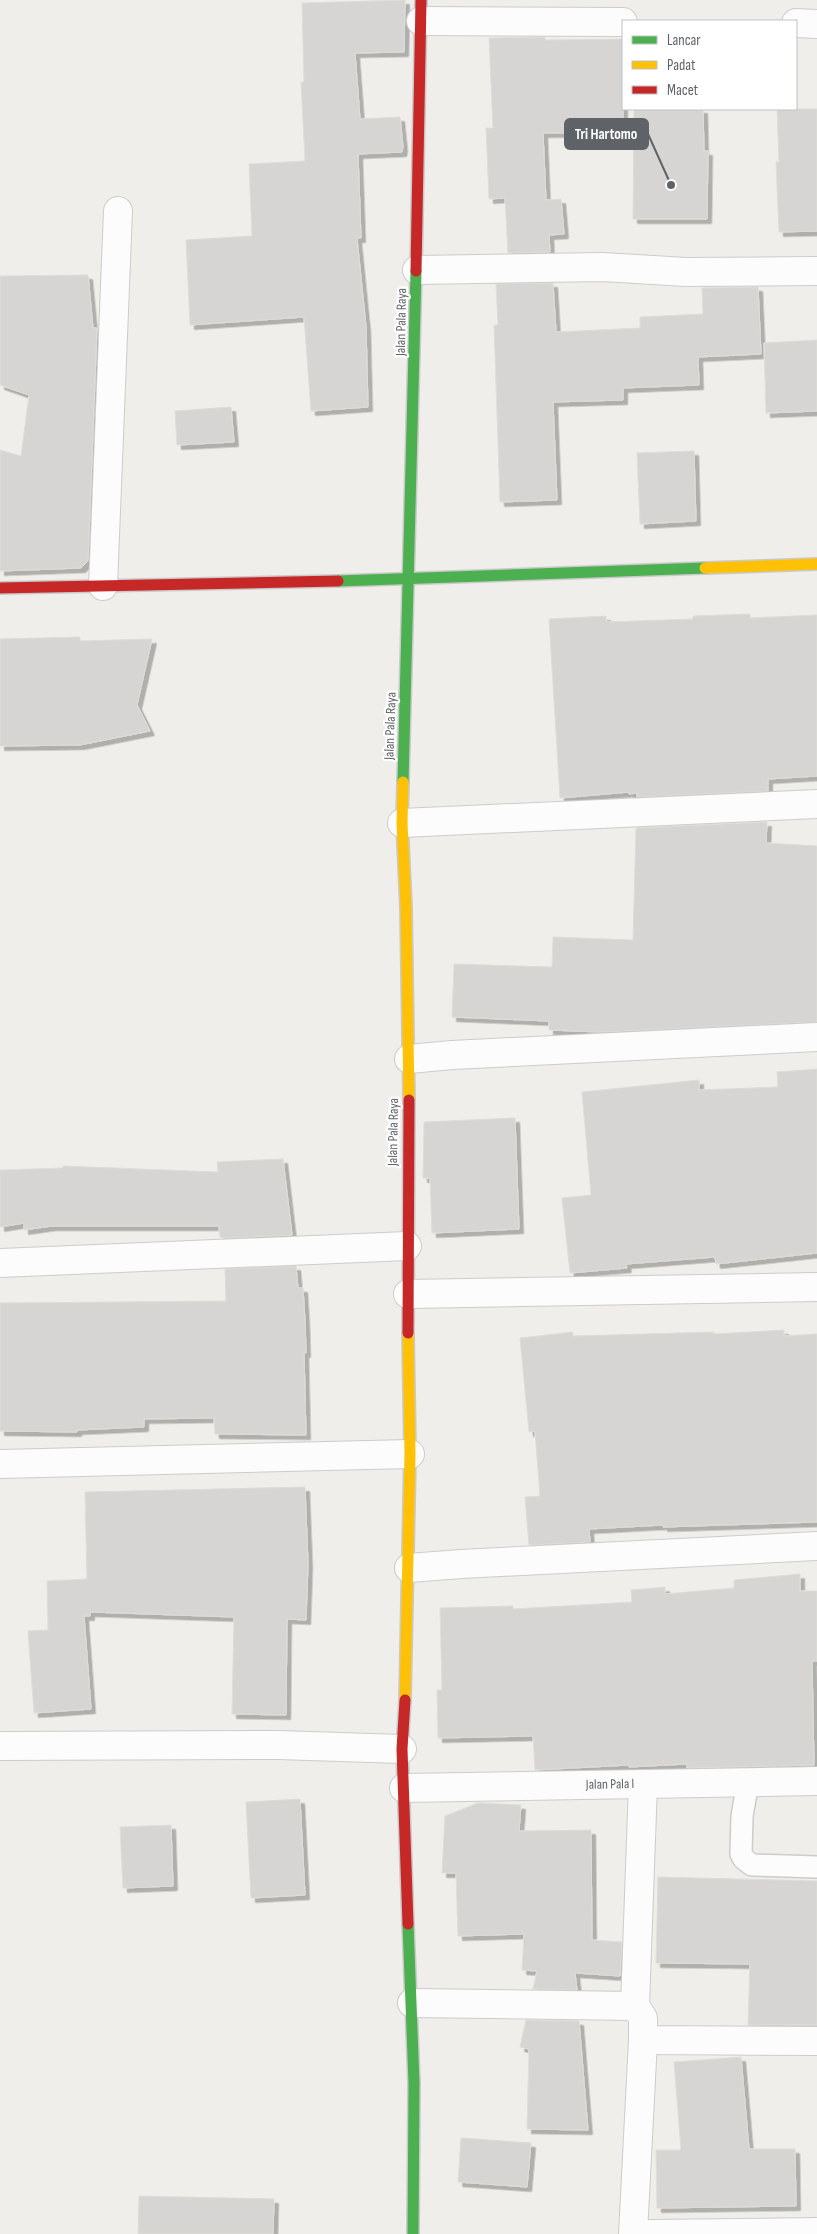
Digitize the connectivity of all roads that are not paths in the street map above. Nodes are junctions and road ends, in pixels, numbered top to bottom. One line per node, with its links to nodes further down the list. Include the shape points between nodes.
1 (421, 10): 2 (street); 6 (main road, Jalan Pala Raya)
2 (622, 22)
3 (797, 23): 4 (street)
4 (817, 24)
5 (118, 211): 10 (street)
6 (417, 270): 7 (street, via 603,266 686,272); 9 (main road, Jalan Pala Raya)
7 (817, 271)
8 (817, 564): 9 (main road)
9 (410, 579): 10 (main road); 13 (main road, Jalan Pala Raya)
10 (103, 586): 11 (main road)
11 (0, 588)
12 (817, 804): 13 (street)
13 (402, 824): 15 (main road, Jalan Pala Raya)
14 (817, 1037): 15 (street)
15 (409, 1059): 16 (main road, Jalan Pala Raya)
16 (407, 1246): 17 (street); 19 (main road, Jalan Pala Raya)
17 (0, 1263)
18 (817, 1287): 19 (street)
19 (408, 1294): 20 (main road, Jalan Pala Raya)
20 (410, 1454): 21 (street); 23 (main road, Jalan Pala Raya)
21 (0, 1464)
22 (817, 1546): 23 (street)
23 (409, 1568): 25 (main road, Jalan Pala Raya)
24 (0, 1746): 25 (street, via 278,1745)
25 (402, 1750): 29 (main road, Jalan Pala Raya)
26 (817, 1781): 27 (street, Jalan Pala I)
27 (748, 1782): 28 (street, Jalan Pala I); 30 (lane, via 742,1816 741,1854 744,1859 752,1865)
28 (643, 1784): 29 (street, Jalan Pala I); 32 (street)
29 (404, 1788): 31 (main road, Jalan Pala Raya)
30 (817, 1867)
31 (412, 2003): 32 (street); 36 (main road, Jalan Pala Raya)
32 (635, 2006): 33 (street, via 643,2018)
33 (643, 2040): 34 (street); 37 (street)
34 (817, 2041)
35 (817, 2232): 38 (street)
36 (413, 2234)
37 (633, 2234)
38 (650, 2234)

